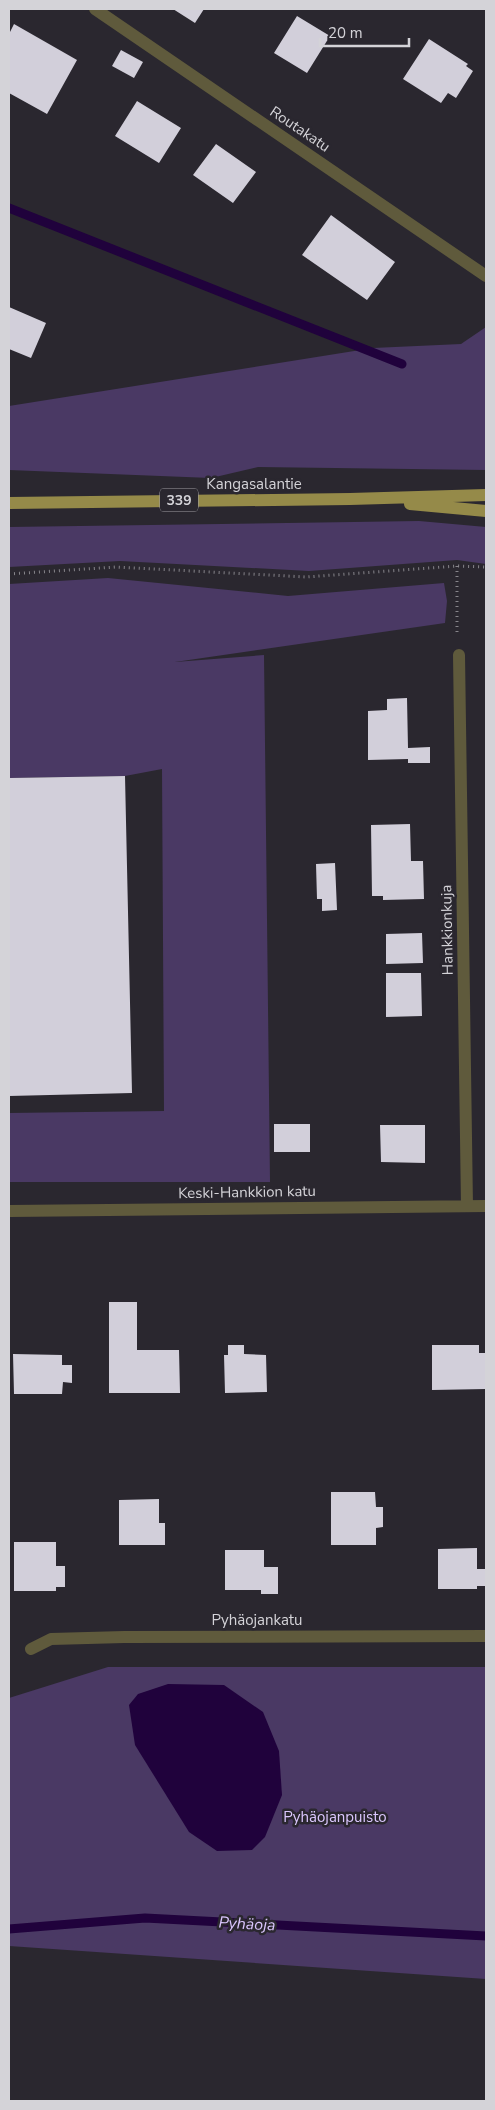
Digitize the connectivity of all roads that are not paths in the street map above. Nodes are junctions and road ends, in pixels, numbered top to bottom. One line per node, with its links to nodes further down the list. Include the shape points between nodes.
1 (95, 9): 2 (street, Routakatu)
2 (486, 276)
3 (486, 495): 4 (main road, Kangasalantie / 339)
4 (350, 499): 5 (main road, Kangasalantie / 339); 6 (main road, Kangasalantie / 339)
5 (9, 502)
6 (486, 511)
7 (459, 655): 8 (street, Hankkionkuja)
8 (467, 1206): 9 (street, Keski-Hankkion katu); 10 (street, Keski-Hankkion katu)
9 (486, 1206)
10 (9, 1212)
11 (486, 1636): 12 (street, Pyhäojankatu, via 115,1637 51,1639)
12 (30, 1649)

